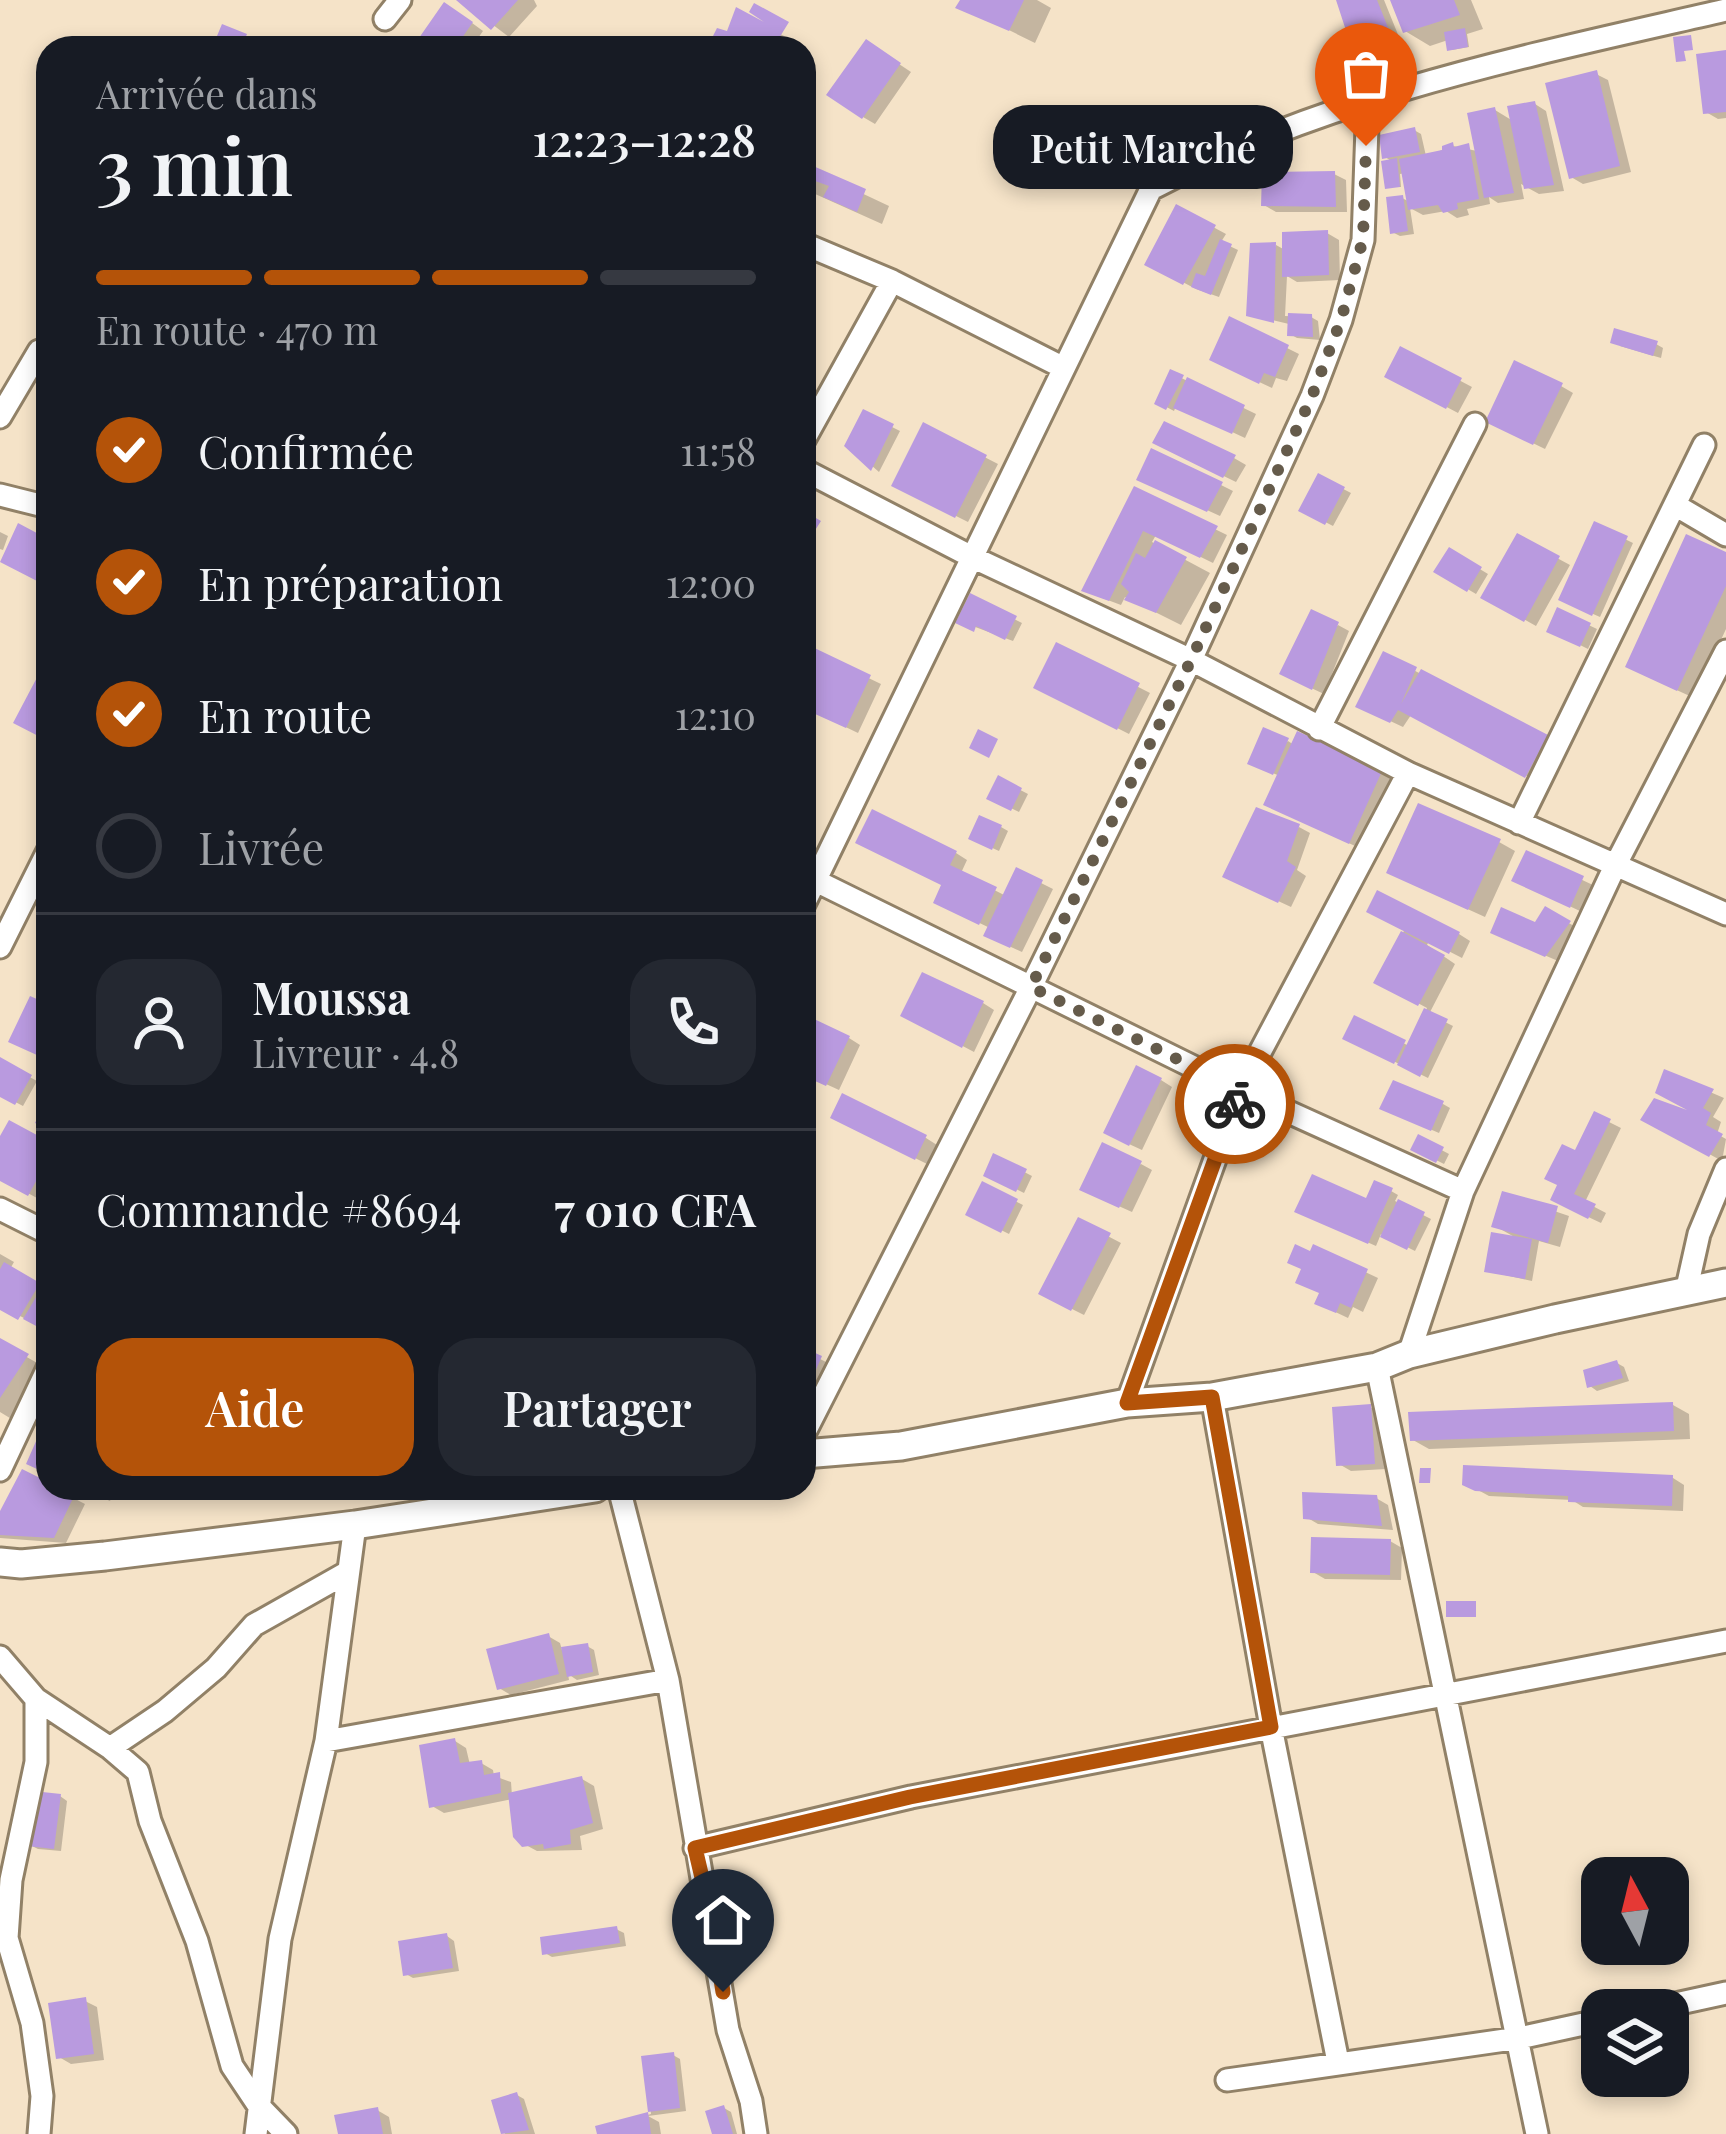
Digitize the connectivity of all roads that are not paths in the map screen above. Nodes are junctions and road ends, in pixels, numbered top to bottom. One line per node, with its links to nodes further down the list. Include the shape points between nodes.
1 (400, 0): 4 (street)
2 (1678, 10): 3 (street); 5 (street)
3 (1726, 10)
4 (385, 19)
5 (1368, 99): 9 (street, via 1222,151 1151,189); 21 (street, via 1363,239 1341,320)
6 (816, 249): 7 (street)
7 (892, 281): 9 (street); 11 (street)
8 (36, 358): 10 (street)
9 (1062, 368): 19 (street)
10 (0, 417)
11 (816, 418)
12 (1474, 424): 22 (street)
13 (1704, 445): 17 (street)
14 (816, 476): 19 (street)
15 (0, 495): 16 (street)
16 (36, 504)
17 (1675, 506): 18 (street); 24 (street)
18 (1726, 535)
19 (972, 556): 21 (street); 25 (street)
20 (1726, 651): 26 (street)
21 (1191, 660): 22 (street); 31 (street)
22 (1318, 729): 23 (street)
23 (1408, 773): 24 (street); 32 (street)
24 (1519, 823): 26 (street)
25 (816, 866)
26 (1615, 866): 29 (street); 34 (street)
27 (36, 875): 30 (street)
28 (816, 881): 31 (street)
29 (1726, 914)
30 (0, 947)
31 (1031, 987): 32 (street); 44 (street)
32 (1240, 1090): 34 (street); 43 (street)
33 (1726, 1169): 38 (street)
34 (1463, 1191): 39 (street)
35 (0, 1209): 36 (street)
36 (36, 1226)
37 (1726, 1283): 38 (street)
38 (1686, 1292): 39 (street)
39 (1409, 1354): 40 (street)
40 (1377, 1367): 42 (street); 55 (street)
41 (36, 1394): 46 (street)
42 (1212, 1397): 43 (street); 57 (street)
43 (1127, 1403): 45 (street, via 901,1446)
44 (816, 1410)
45 (816, 1453)
46 (0, 1470)
47 (484, 1500): 49 (street)
48 (622, 1500): 54 (street)
49 (355, 1525): 50 (street); 51 (street)
50 (0, 1562)
51 (348, 1573): 58 (street); 59 (street, via 254,1625 199,1682)
52 (1726, 1641): 55 (street)
53 (0, 1658): 56 (street)
54 (668, 1680): 58 (street); 60 (street)
55 (1446, 1695): 57 (street); 64 (street)
56 (36, 1699): 59 (street); 68 (street, via 36,1762 7,1938 32,2023)
57 (1271, 1727): 60 (street); 65 (street)
58 (326, 1741): 67 (street, via 280,1939)
59 (110, 1748): 67 (street, via 138,1772 232,2066)
60 (695, 1848): 71 (street)
61 (1726, 1993): 62 (street)
62 (1689, 2001)
63 (1581, 2025): 64 (street)
64 (1519, 2038): 65 (street); 72 (street)
65 (1338, 2062): 66 (street)
66 (1227, 2080)
67 (258, 2105): 69 (street); 70 (street)
68 (39, 2134)
69 (256, 2134)
70 (286, 2134)
71 (755, 2134)
72 (1537, 2134)

